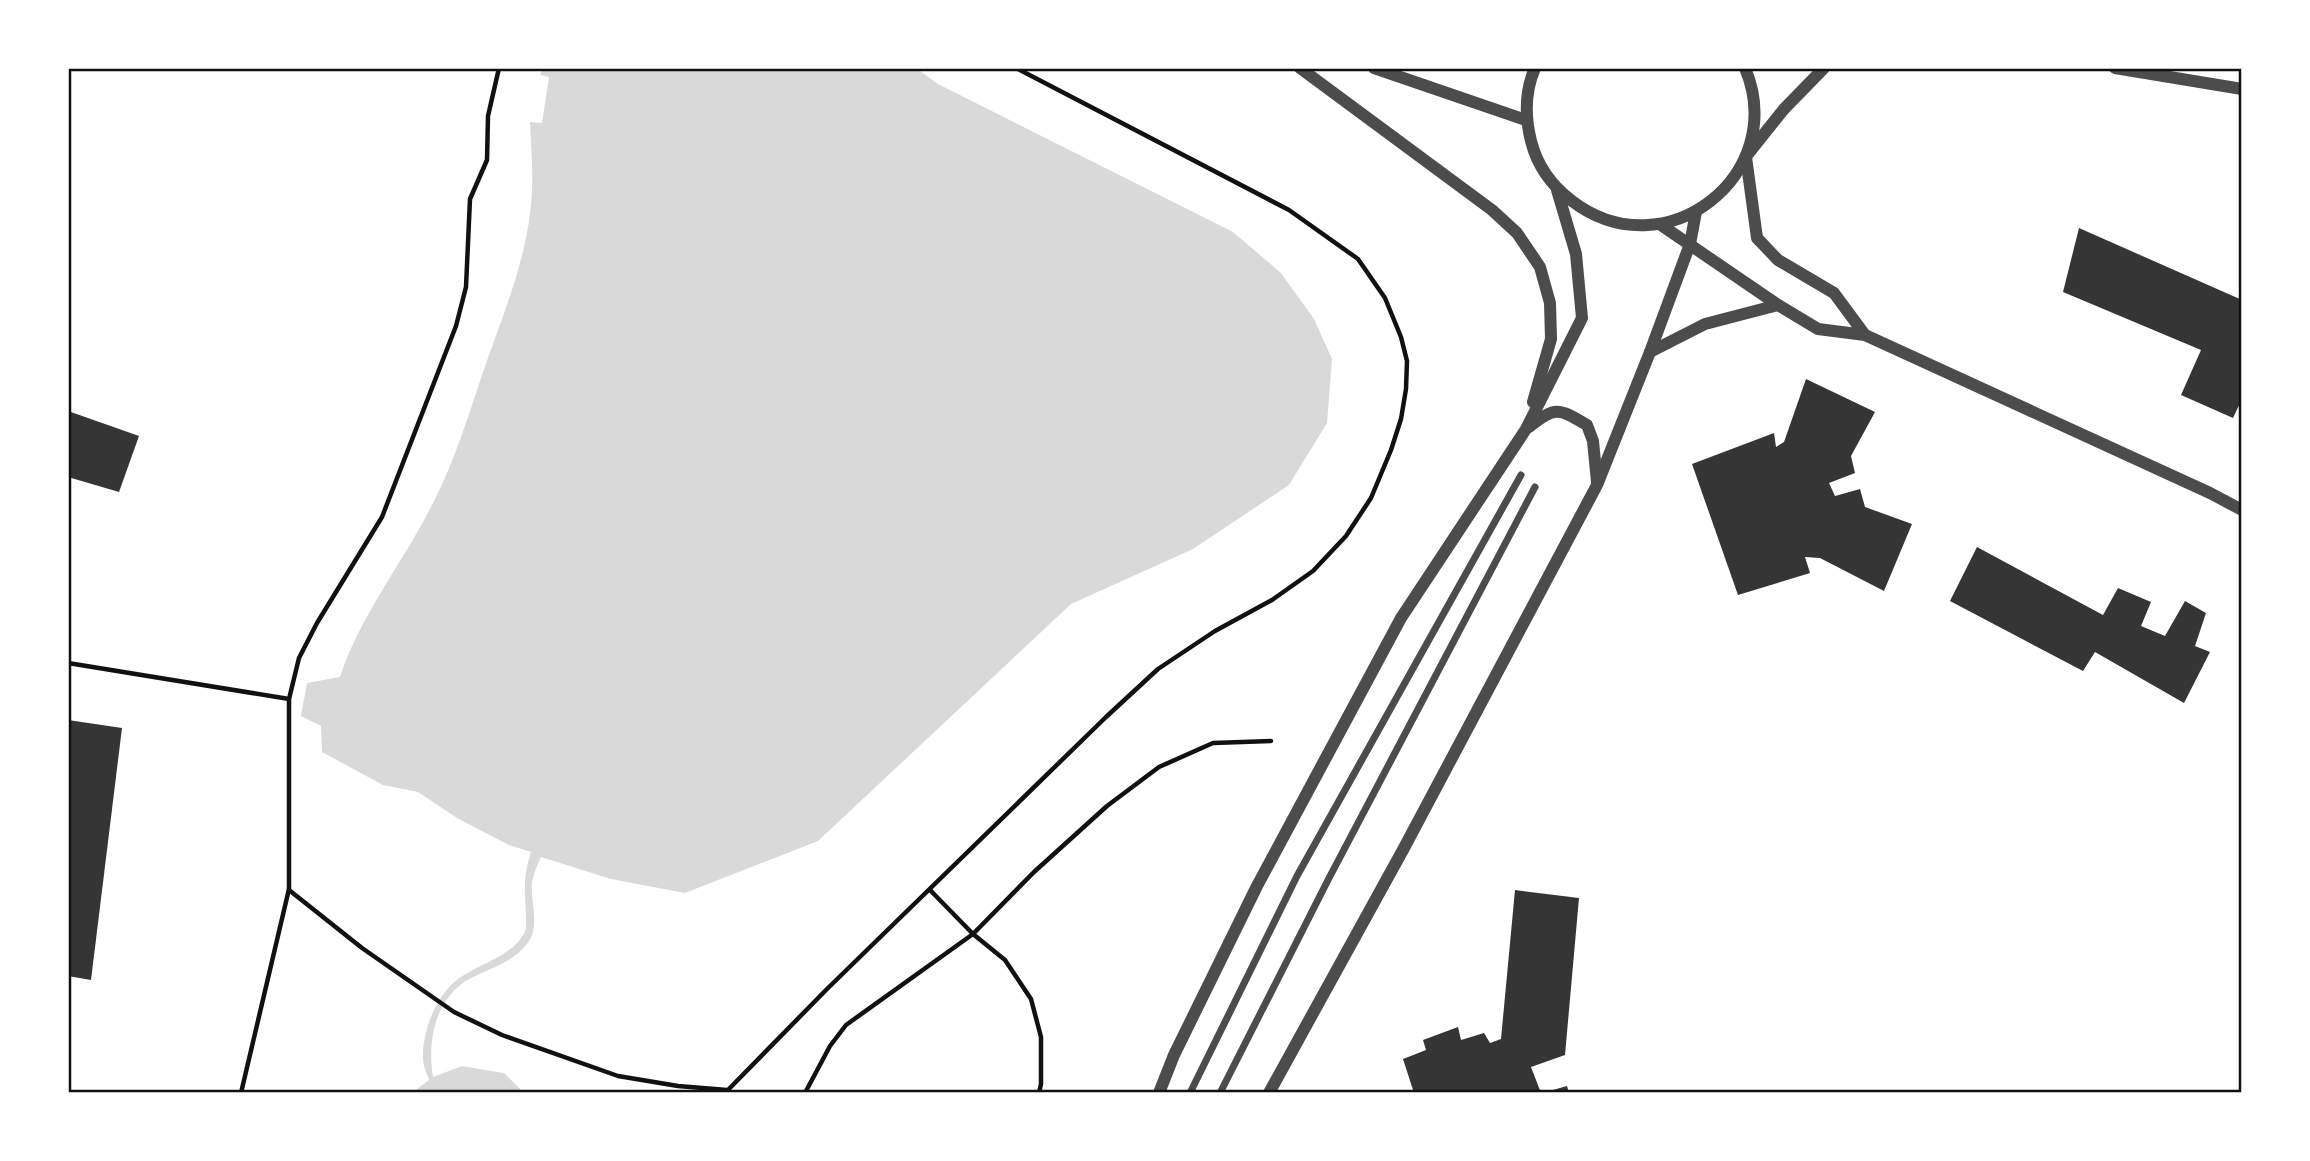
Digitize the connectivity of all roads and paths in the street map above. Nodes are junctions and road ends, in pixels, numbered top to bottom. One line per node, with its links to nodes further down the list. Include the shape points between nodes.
1 (499, 68): 25 (path, via 488,116 487,160 470,200 466,287 456,326 382,517 305,646)
2 (1016, 68): 28 (path, via 1289,210 1358,259 1394,316 1407,361 1406,389 1395,440 1371,498 1346,536 1313,572 1158,669)
3 (1300, 68): 19 (street, via 1492,210 1517,233 1540,267 1550,303 1551,339)
4 (1374, 68): 10 (street)
5 (1535, 68): 10 (street, via 1529,82)
6 (1745, 68): 11 (street, via 1752,84 1755,121)
7 (1824, 68): 11 (street)
8 (2115, 68): 9 (street)
9 (2242, 89)
10 (1526, 120): 12 (street, via 1535,158)
11 (1746, 158): 13 (street, via 1725,189); 17 (street, via 1757,238 1778,260 1834,293)
12 (1557, 190): 14 (street, via 1588,214 1624,226); 19 (street, via 1576,254 1582,318)
13 (1696, 212): 14 (street); 15 (street)
14 (1661, 225): 15 (street)
15 (1690, 244): 16 (street); 18 (street)
16 (1778, 305): 17 (street, via 1818,329); 18 (street, via 1705,324)
17 (1865, 335): 23 (street)
18 (1650, 352): 21 (street)
19 (1526, 429): 21 (street, via 1549,411 1565,412 1587,425); 34 (street, via 1401,618 1257,886)
20 (1521, 475): 35 (street, via 1297,876)
21 (1597, 485): 37 (street)
22 (1535, 487): 36 (street)
23 (2242, 510)
24 (68, 663): 25 (path)
25 (289, 699): 27 (path)
26 (1271, 741): 29 (path, via 1213,743 1159,767 1107,806)
27 (289, 889): 30 (path, via 362,948 451,1010 502,1035 618,1076); 31 (path)
28 (930, 890): 29 (path); 30 (path)
29 (973, 934): 32 (path, via 846,1025); 33 (path, via 1005,960 1031,999 1041,1037)
30 (726, 1091)
31 (242, 1093)
32 (805, 1093)
33 (1039, 1093)
34 (1159, 1093)
35 (1190, 1093)
36 (1220, 1093)
37 (1269, 1093)

